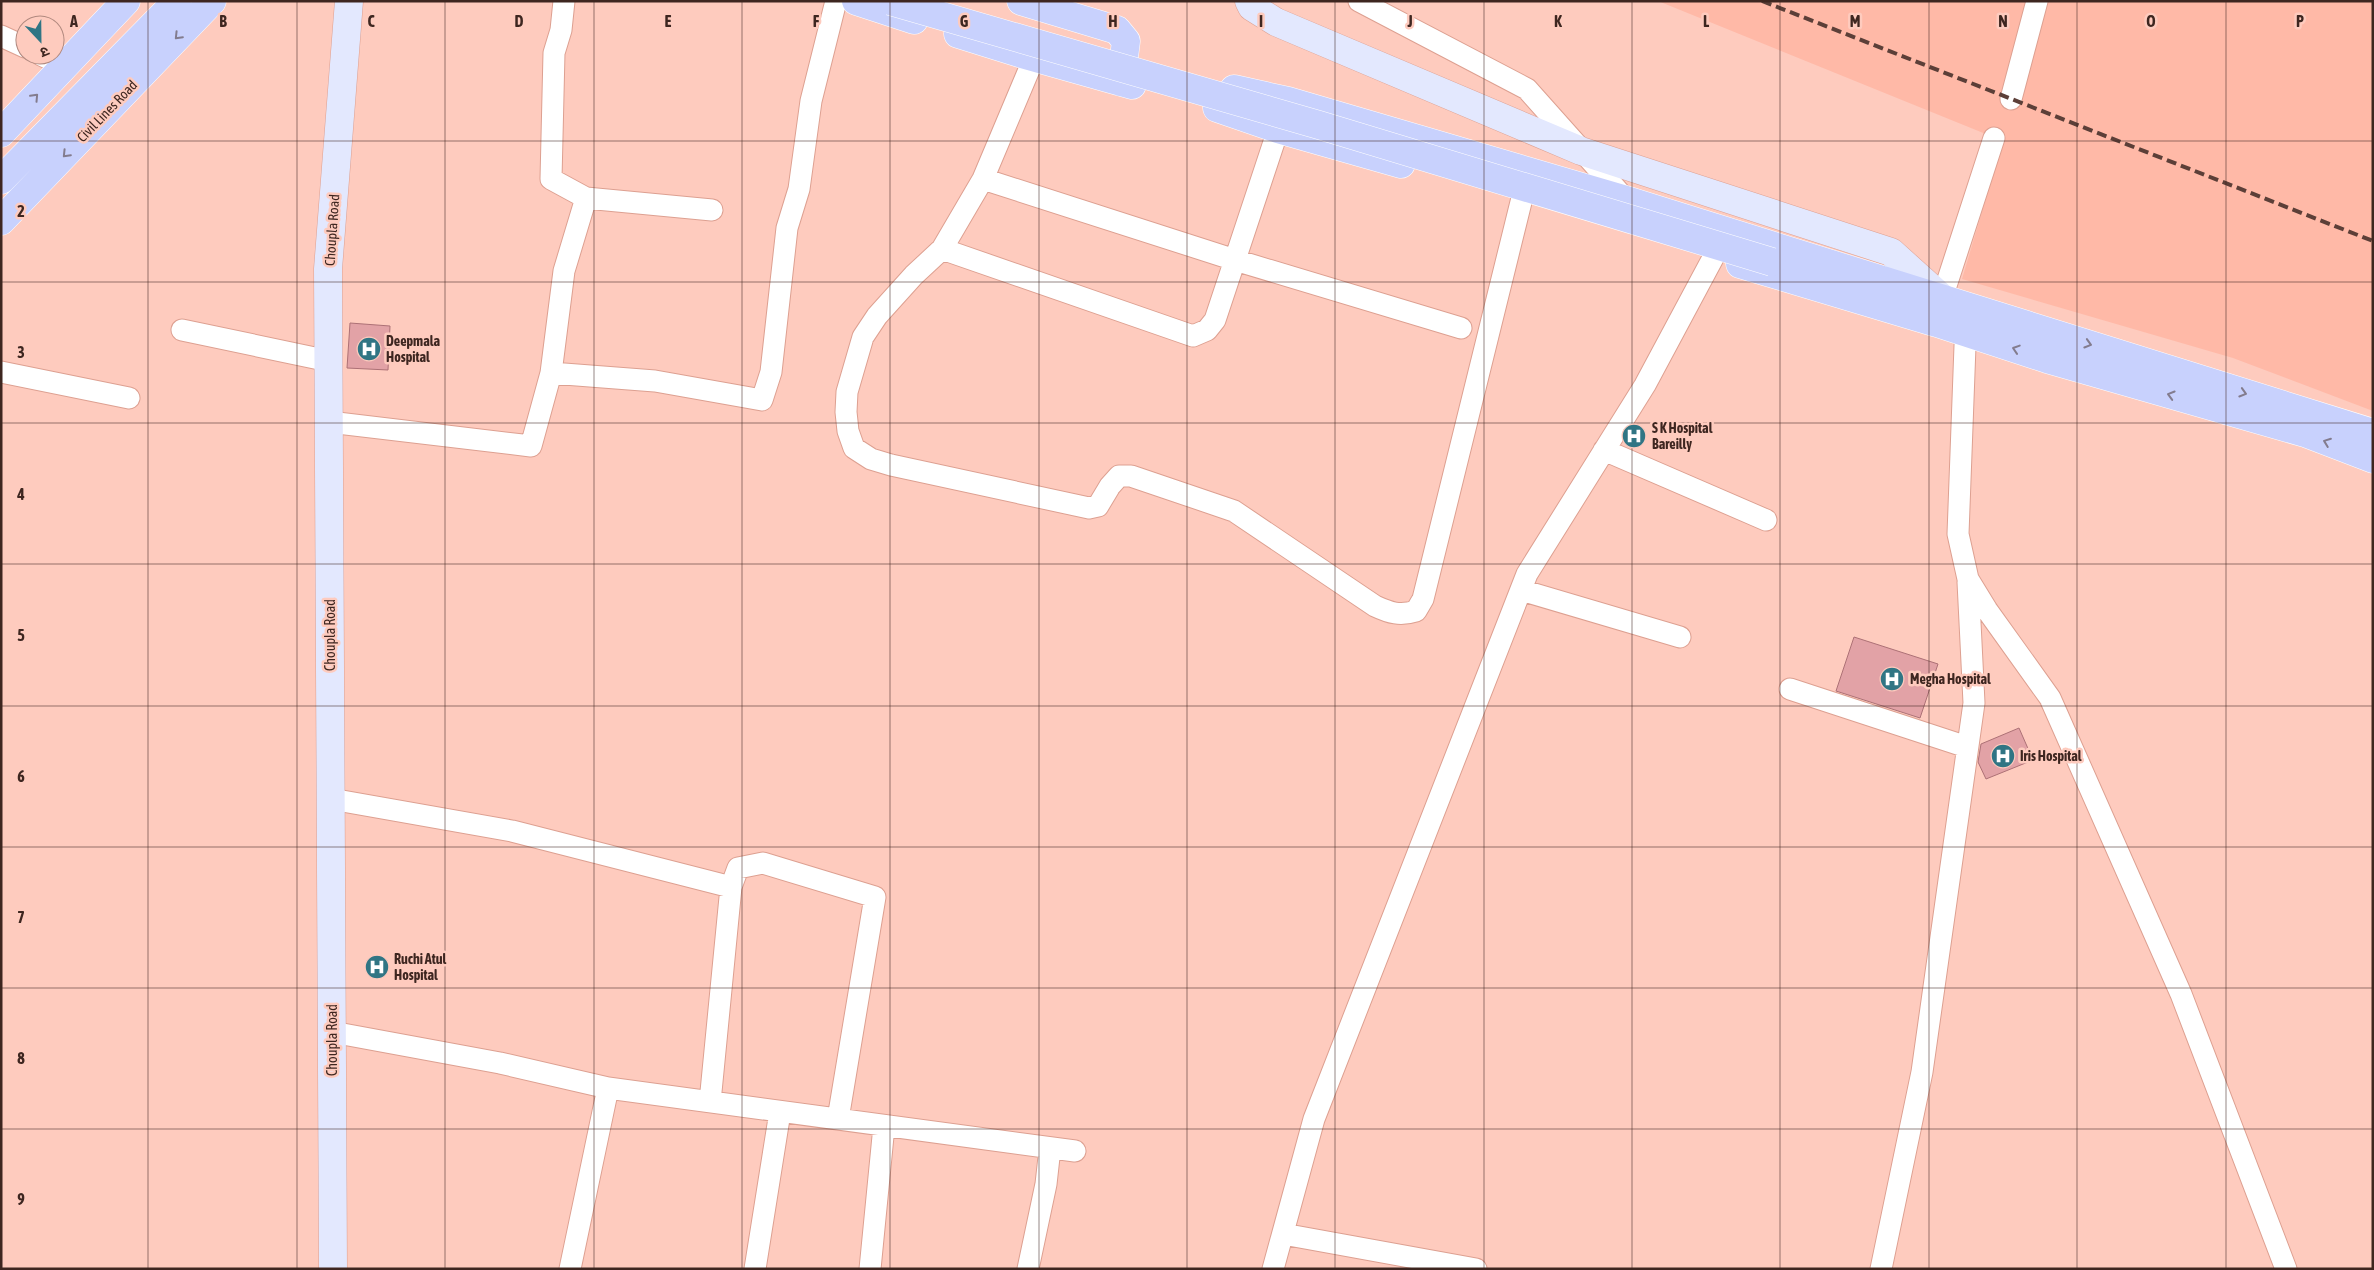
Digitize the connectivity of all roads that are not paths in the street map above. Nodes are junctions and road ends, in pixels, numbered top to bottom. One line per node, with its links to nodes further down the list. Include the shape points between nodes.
1 (126, 1): 16 (main road)
2 (177, 1): 27 (main road)
3 (212, 1): 32 (main road, Civil Lines Road, one-way to 32)
4 (349, 1): 40 (main road, Choupla Road, via 328,269)
5 (564, 1): 28 (street, via 561,30 554,52 551,179)
6 (836, 1): 42 (street, via 811,101 799,189 787,228 771,372 762,400 654,382)
7 (856, 1): 17 (main road)
8 (890, 1): 36 (main road, bridge, via 1319,125)
9 (919, 1): 19 (main road)
10 (1021, 1): 19 (main road, via 1117,30 1126,41)
11 (1249, 1): 25 (main road, via 1252,7 1276,22)
12 (1359, 1): 25 (street, via 1527,89)
13 (2037, 1): 20 (street)
14 (1, 36): 15 (street)
15 (15, 42)
16 (65, 50)
17 (1034, 58): 19 (main road); 26 (street)
18 (49, 65): 23 (main road, one-way to 18)
19 (1122, 70): 21 (main road); 22 (main road)
20 (2011, 100)
21 (1288, 101): 22 (street); 30 (main road)
22 (1278, 129): 29 (main road); 35 (street)
23 (1, 133)
24 (1994, 138): 36 (street)
25 (1581, 151): 30 (street); 36 (main road, via 1891,252)
26 (982, 179): 33 (street); 35 (street)
27 (1, 180)
28 (586, 198): 31 (street); 42 (street, via 564,271)
29 (1522, 198): 33 (street, via 1423,599 1416,611 1402,615 1375,606 1234,511 1131,476 1120,476 1098,506 1089,508 871,460 854,448 846,412 863,337 877,316 914,275); 34 (main road)
30 (1626, 200): 36 (main road)
31 (712, 210)
32 (1, 221)
33 (942, 250): 35 (street, via 1193,336 1207,330 1215,320)
34 (1714, 256): 36 (main road); 46 (street, via 1645,386)
35 (1235, 260): 38 (street)
36 (1939, 311): 37 (main road)
37 (1966, 319): 45 (main road, one-way to 45); 47 (main road, one-way to 37, via 2306,433 2047,360); 49 (street, via 1958,534)
38 (1461, 328)
39 (182, 330): 40 (street)
40 (329, 361): 44 (main road, Choupla Road)
41 (1, 372): 43 (street)
42 (550, 373): 44 (street, via 531,446)
43 (129, 398)
44 (329, 422): 54 (main road, Choupla Road)
45 (2373, 433)
46 (1604, 450): 48 (street); 50 (street, via 1527,574)
47 (2373, 459)
48 (1766, 520)
49 (1968, 579): 53 (street, via 1974,703); 73 (street, via 2050,698 2181,994)
50 (1521, 590): 51 (street); 64 (street, via 1314,1119)
51 (1680, 637)
52 (1790, 689): 53 (street)
53 (1967, 747): 72 (street, via 1922,1072)
54 (331, 798): 55 (street, via 512,830); 56 (main road, Choupla Road)
55 (731, 887): 58 (street); 60 (street, via 738,868 763,863 875,897)
56 (332, 1032): 57 (street); 65 (main road, Choupla Road)
57 (608, 1088): 58 (street); 66 (street)
58 (710, 1102): 59 (street)
59 (780, 1112): 60 (street); 67 (street)
60 (838, 1119): 61 (street)
61 (884, 1126): 62 (street); 68 (street)
62 (1050, 1148): 63 (street); 69 (street, via 1046,1184)
63 (1075, 1151)
64 (1282, 1234): 70 (street); 71 (street)
65 (333, 1269)
66 (570, 1269)
67 (756, 1269)
68 (870, 1269)
69 (1028, 1269)
70 (1273, 1269)
71 (1476, 1269)
72 (1881, 1269)
73 (2286, 1269)

